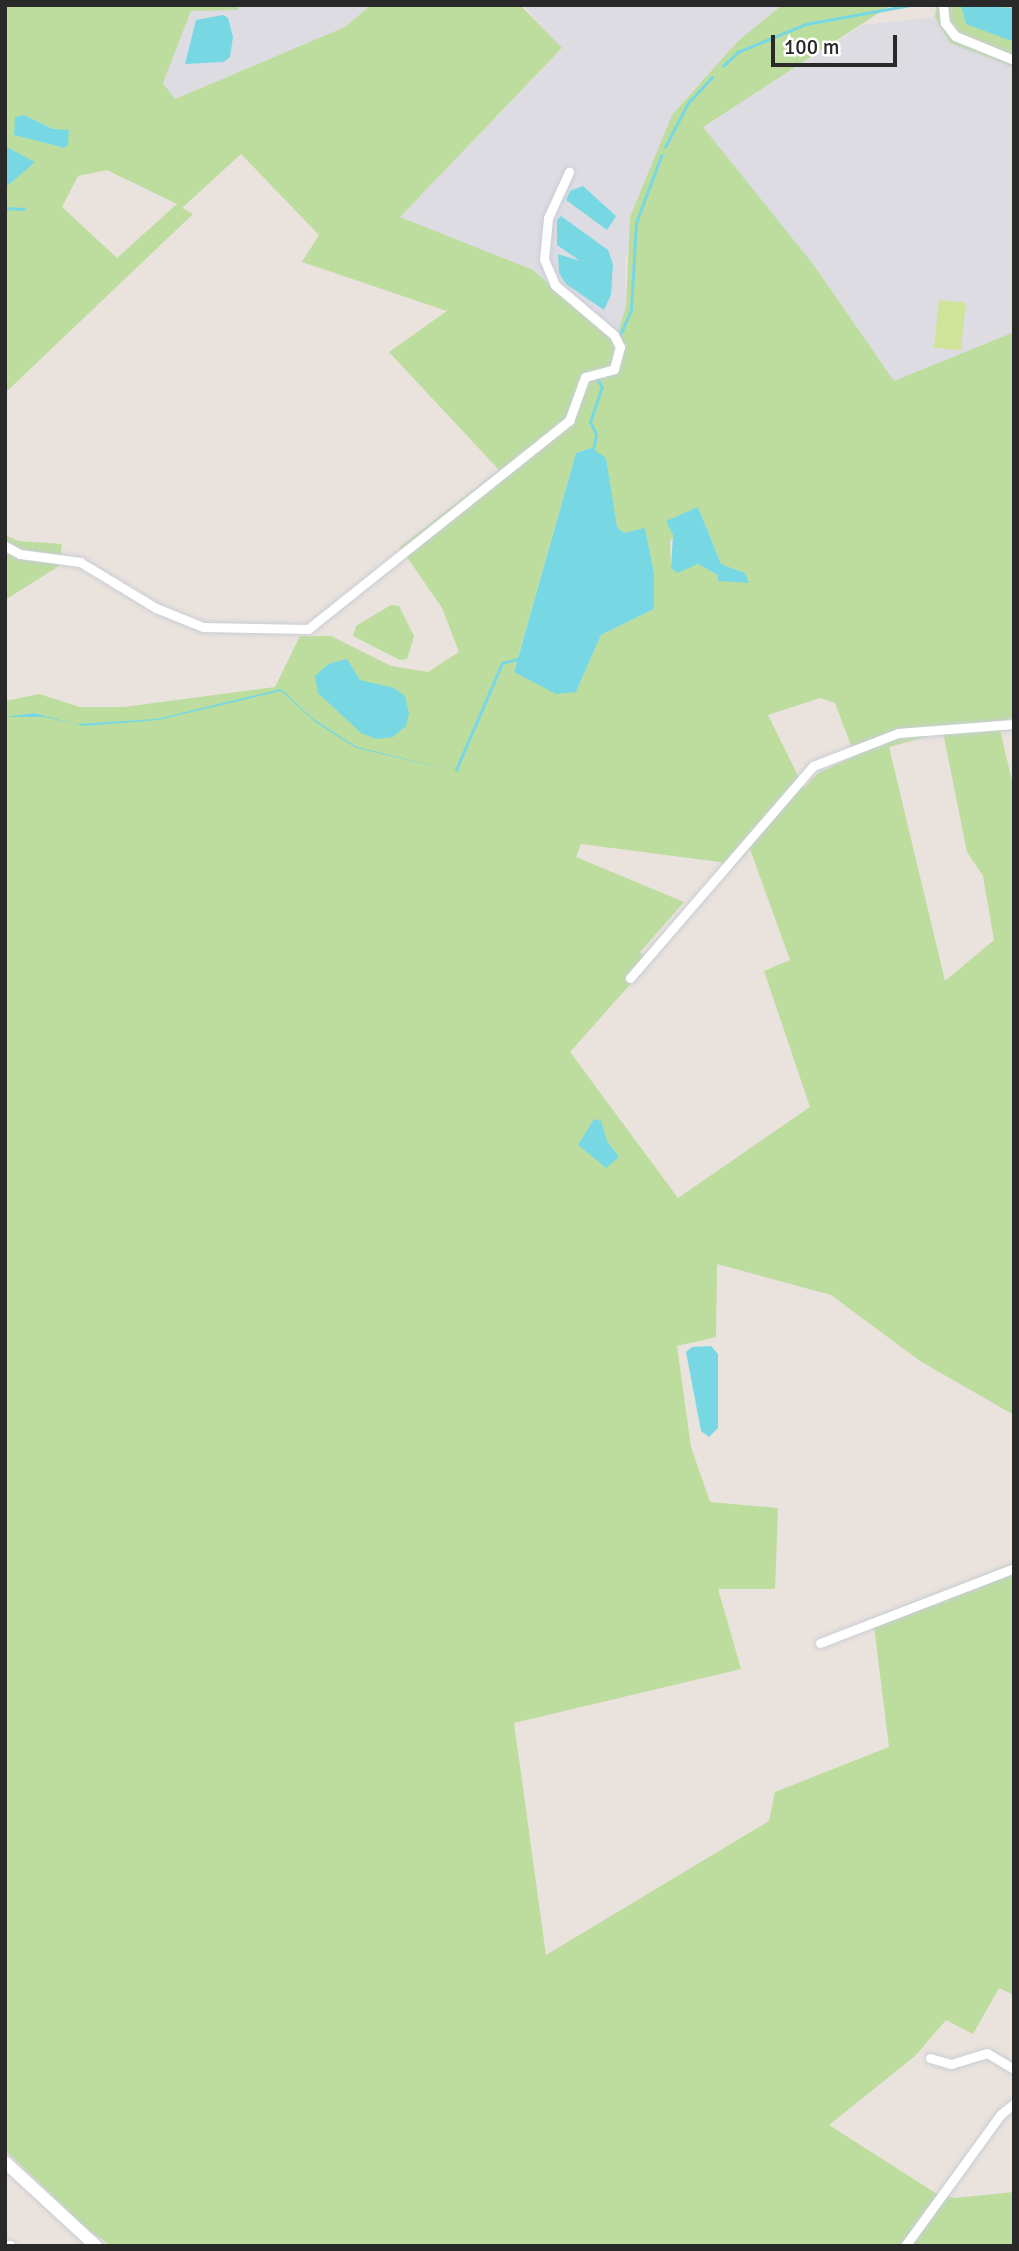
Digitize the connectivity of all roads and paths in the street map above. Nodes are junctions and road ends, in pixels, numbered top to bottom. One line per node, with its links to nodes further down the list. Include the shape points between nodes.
1 (943, 5): 2 (street, via 945,23 955,36)
2 (1014, 60)
3 (569, 172): 4 (street, via 548,218 544,259 555,285 614,335 620,347 614,369 585,377 569,421 309,629 203,627 156,608 80,562 20,554)
4 (5, 546)
5 (1014, 724): 6 (street, via 898,733 813,766)
6 (630, 978)
7 (1014, 1568): 8 (street)
8 (820, 1643)
9 (930, 2058): 10 (street, via 961,2064 987,2053)
10 (1014, 2069)
11 (1014, 2104): 14 (street, via 1001,2114)
12 (5, 2162): 13 (main road)
13 (96, 2246)
14 (905, 2246)

